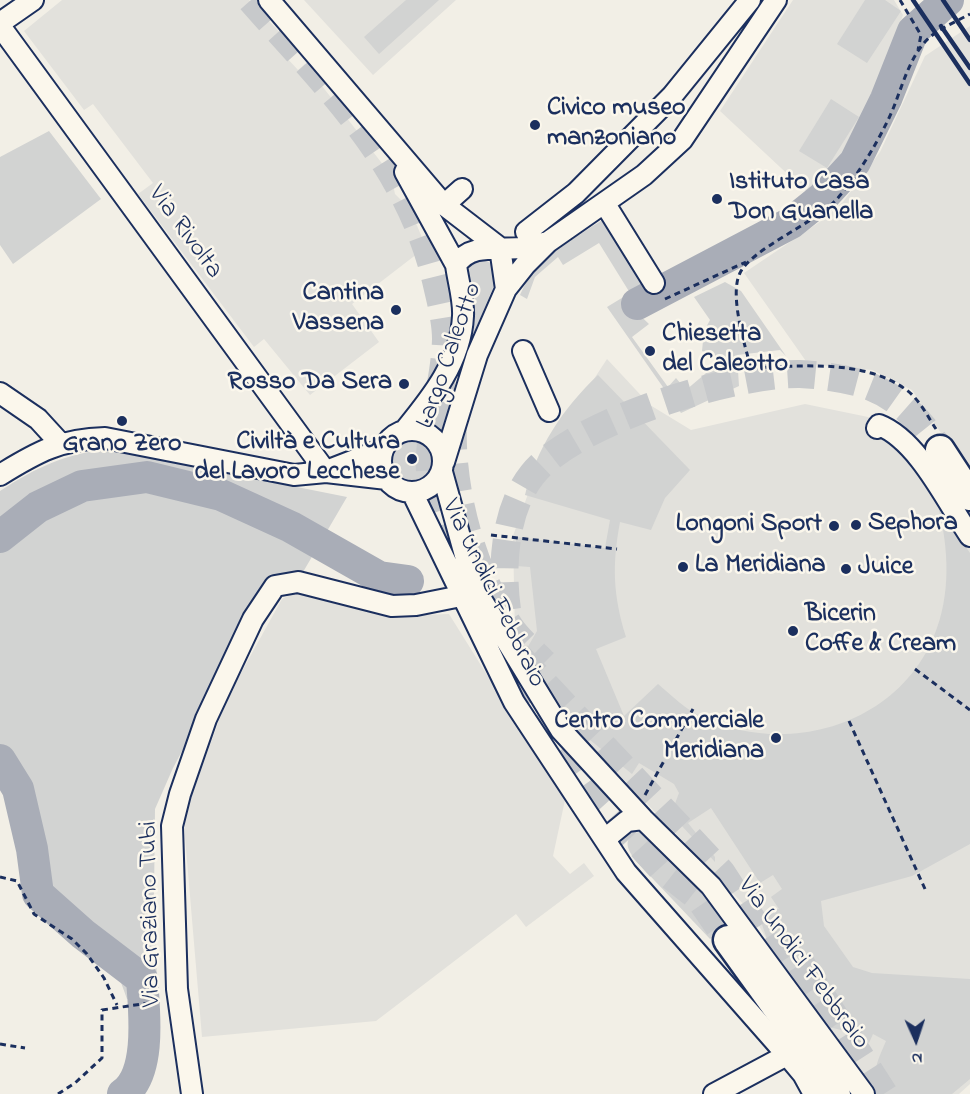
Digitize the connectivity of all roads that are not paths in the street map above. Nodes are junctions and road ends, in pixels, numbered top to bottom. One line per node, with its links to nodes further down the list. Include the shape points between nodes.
1 (33, 0): 5 (street)
2 (269, 0): 6 (street)
3 (750, 0): 10 (street, via 672,96 576,193)
4 (776, 0): 8 (street, via 682,140 644,176)
5 (0, 25): 25 (street, Via Rivolta)
6 (384, 135): 9 (street); 13 (street)
7 (462, 189): 9 (street)
8 (605, 204): 11 (street); 15 (street)
9 (444, 205): 12 (street)
10 (526, 232)
11 (548, 242): 12 (street); 14 (street)
12 (500, 248): 13 (street, Largo Caleotto, via 472,251); 14 (street, Largo Caleotto)
13 (456, 265): 20 (street, Largo Caleotto, via 463,315 458,345 431,398)
14 (506, 289): 24 (street, Largo Caleotto, via 477,355)
15 (659, 291)
16 (523, 351): 18 (street)
17 (0, 393): 22 (street, via 38,419)
18 (549, 411)
19 (877, 428): 30 (street, via 886,428 911,448)
20 (405, 430): 23 (street, Largo Caleotto, via 391,438); 24 (street, Largo Caleotto, via 421,430 431,435 438,443)
21 (939, 441): 29 (highway)
22 (60, 443): 25 (street, via 105,438 294,475); 26 (street, via 38,451)
23 (383, 449): 25 (street, Largo Caleotto); 27 (street, via 381,460)
24 (443, 467): 28 (street, via 430,486); 32 (street, Via Undici Febbraio, via 468,566 481,599 561,730)
25 (327, 471): 27 (street)
26 (0, 475)
27 (387, 479): 28 (street, via 395,487)
28 (412, 492): 31 (street, Via Undici Febbraio)
29 (970, 496)
30 (970, 536)
31 (461, 596): 33 (street, Via Undici Febbraio, via 514,702); 36 (street, Via Graziano Tubi, via 416,606 392,606 298,582 284,583 275,586 253,619 206,719 172,826 177,989)
32 (643, 819): 33 (street, via 627,821); 40 (street, Via Undici Febbraio, via 711,886)
33 (604, 839): 35 (street, Via Undici Febbraio, via 626,872)
34 (728, 940): 39 (highway)
35 (787, 1055): 37 (street); 38 (street, Via Undici Febbraio)
36 (192, 1094)
37 (714, 1094)
38 (814, 1094)
39 (836, 1094)
40 (864, 1094)

